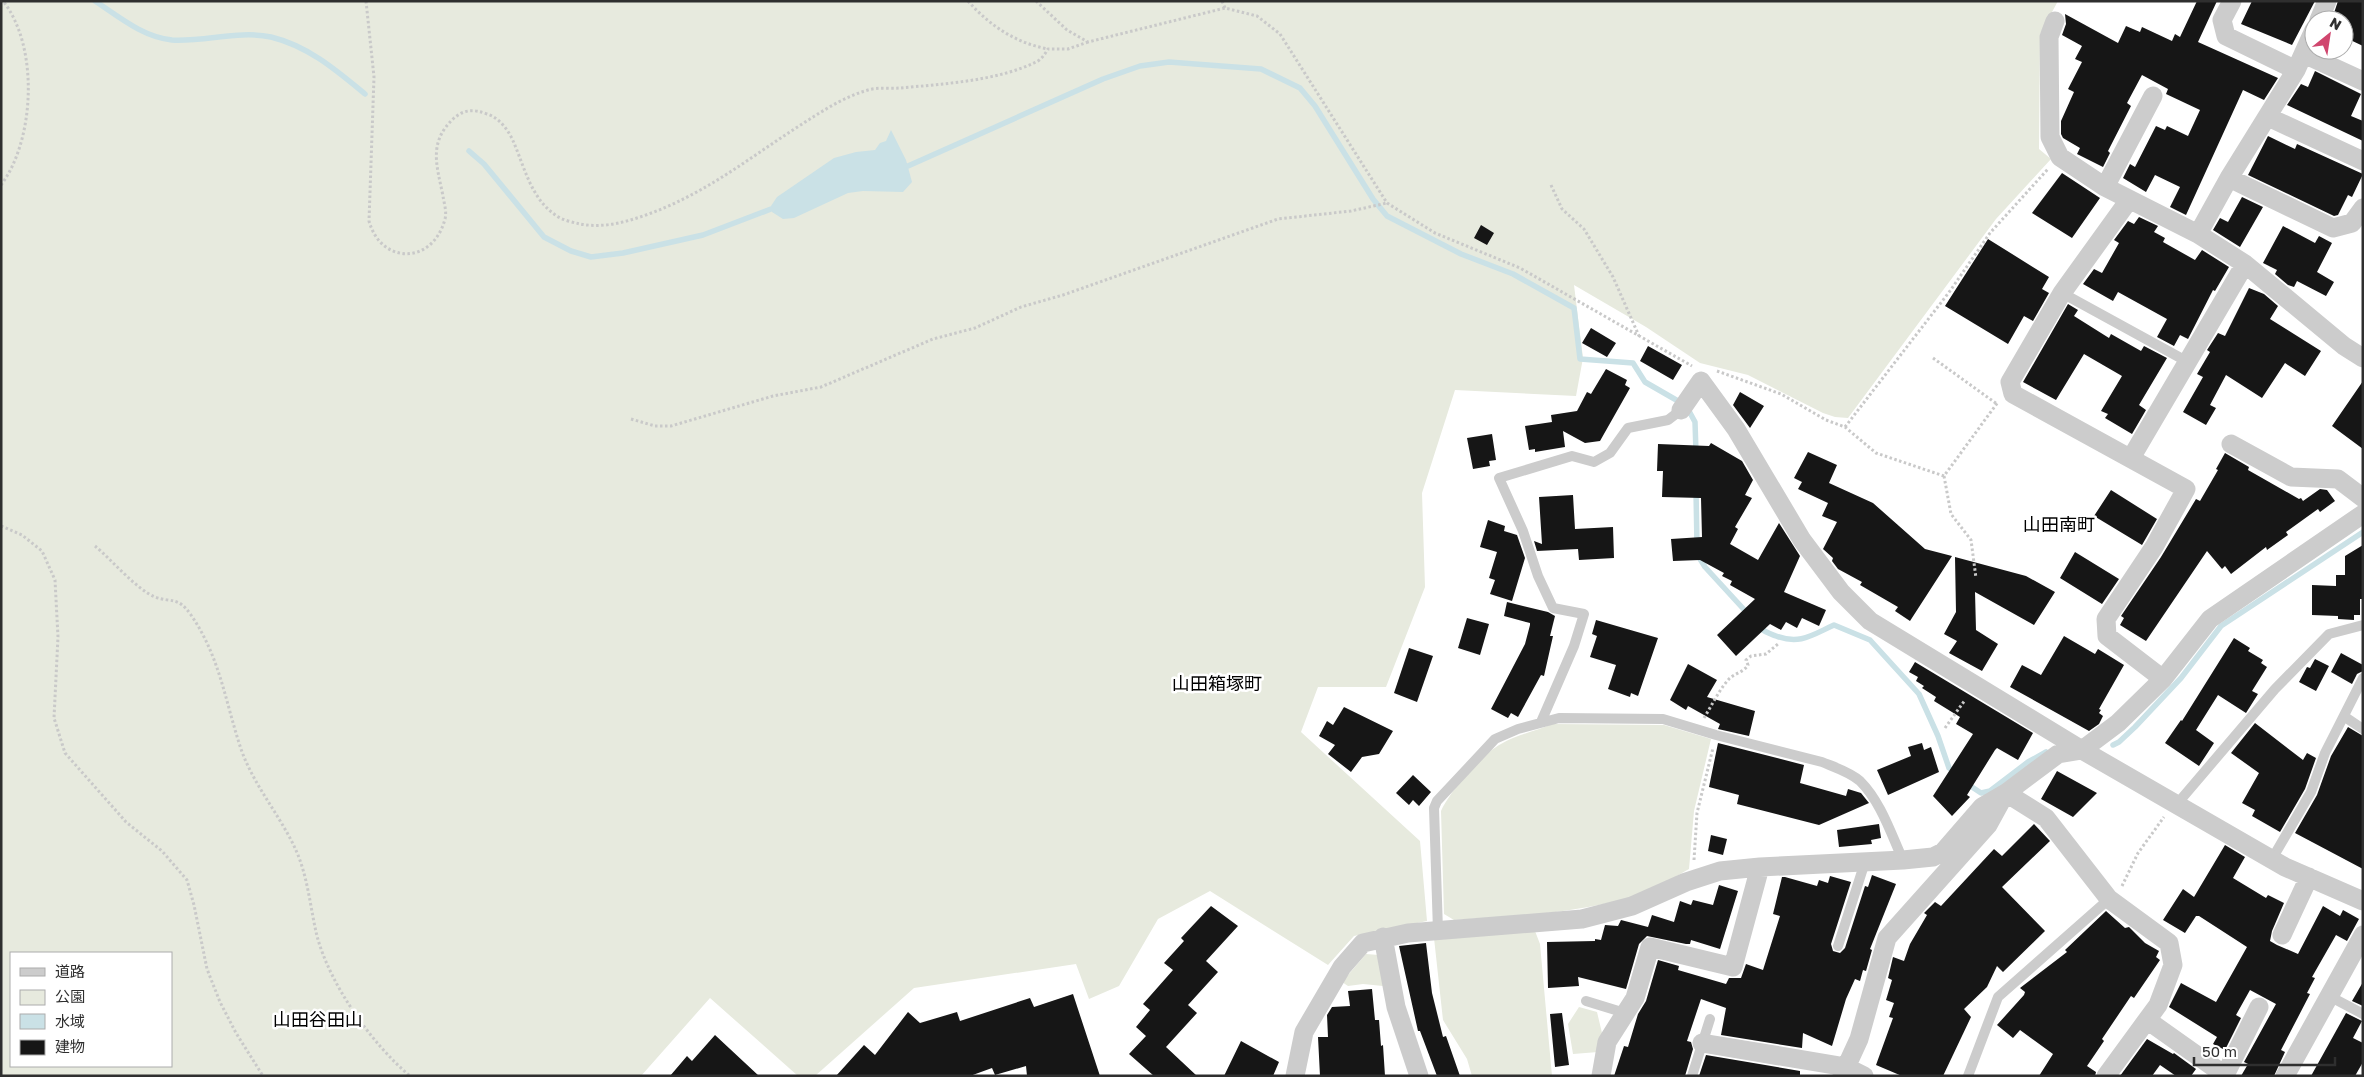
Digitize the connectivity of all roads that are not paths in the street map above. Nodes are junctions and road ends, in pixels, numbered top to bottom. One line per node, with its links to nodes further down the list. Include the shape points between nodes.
1 (2232, 1): 4 (street, via 2222,20 2226,36)
2 (2055, 21): 10 (street, via 2049,37 2050,137 2060,157)
3 (2304, 53): 4 (street)
4 (2300, 62): 5 (street); 7 (street)
5 (2363, 81)
6 (2154, 96): 10 (street)
7 (2268, 117): 8 (street); 9 (street)
8 (2363, 161)
9 (2229, 178): 12 (street, via 2334,228 2352,223); 13 (street)
10 (2105, 187): 11 (street)
11 (2129, 200): 13 (street); 15 (street)
12 (2363, 208)
13 (2198, 234): 14 (street)
14 (2245, 264): 16 (street); 17 (street)
15 (2062, 293): 17 (lane); 20 (street, via 2010,382 2013,394)
16 (2363, 358)
17 (2188, 362): 20 (street)
18 (1685, 405): 27 (lane, via 1668,420 1628,428 1610,453 1594,462 1572,456 1499,478 1553,608 1584,614 1574,646); 29 (street, via 1708,376 1802,540 1841,592 1870,621)
19 (2231, 444): 21 (street, via 2291,477 2338,479)
20 (2130, 458): 25 (street, via 2186,488 2154,547 2106,619 2107,636)
21 (2363, 498)
22 (2363, 514): 25 (street, via 2210,618)
23 (2363, 625): 31 (lane, via 2329,634 2275,689)
24 (2363, 678): 26 (lane)
25 (2162, 679): 29 (street, via 2118,723)
26 (2344, 717): 28 (lane); 32 (lane, via 2325,753 2311,792)
27 (1541, 722): 33 (lane, via 1559,718 1662,719 1822,762 1859,781 1876,802); 39 (lane, via 1495,739 1437,801 1434,808)
28 (2363, 729)
29 (2082, 750): 30 (street, via 2058,754); 31 (street)
30 (2006, 793): 33 (street, via 1982,807 1943,852 1933,857); 37 (street, via 2046,818); 53 (street, via 1988,825 1887,938 1859,1039)
31 (2177, 804): 32 (street)
32 (2272, 859): 36 (street)
33 (1903, 860): 34 (street)
34 (1865, 862): 35 (street); 43 (lane)
35 (1760, 866): 39 (street, via 1720,871 1632,906 1582,919); 47 (street, via 1733,967 1650,947 1635,998)
36 (2309, 877): 38 (street); 40 (street)
37 (2111, 901): 50 (street, via 2169,943 2173,966 2158,1005); 60 (lane, via 1998,997)
38 (2363, 901)
39 (1438, 931): 42 (street)
40 (2282, 935)
41 (2363, 935): 44 (street)
42 (1383, 937): 55 (street, via 1363,944 1342,967 1304,1032); 56 (street, via 1396,1007)
43 (1838, 946)
44 (2329, 996): 48 (lane); 62 (street)
45 (1586, 1001): 47 (lane)
46 (2259, 1007): 54 (street)
47 (1625, 1013): 57 (street, via 1608,1042)
48 (2363, 1014)
49 (1710, 1019): 51 (lane)
50 (2147, 1020): 52 (street); 61 (street)
51 (1702, 1043): 53 (street); 58 (lane)
52 (2205, 1070): 54 (street)
53 (1844, 1071): 59 (street)
54 (2225, 1075)
55 (1295, 1076)
56 (1419, 1076)
57 (1600, 1076)
58 (1692, 1076)
59 (1864, 1076)
60 (1968, 1076)
61 (2106, 1076)
62 (2285, 1076)

